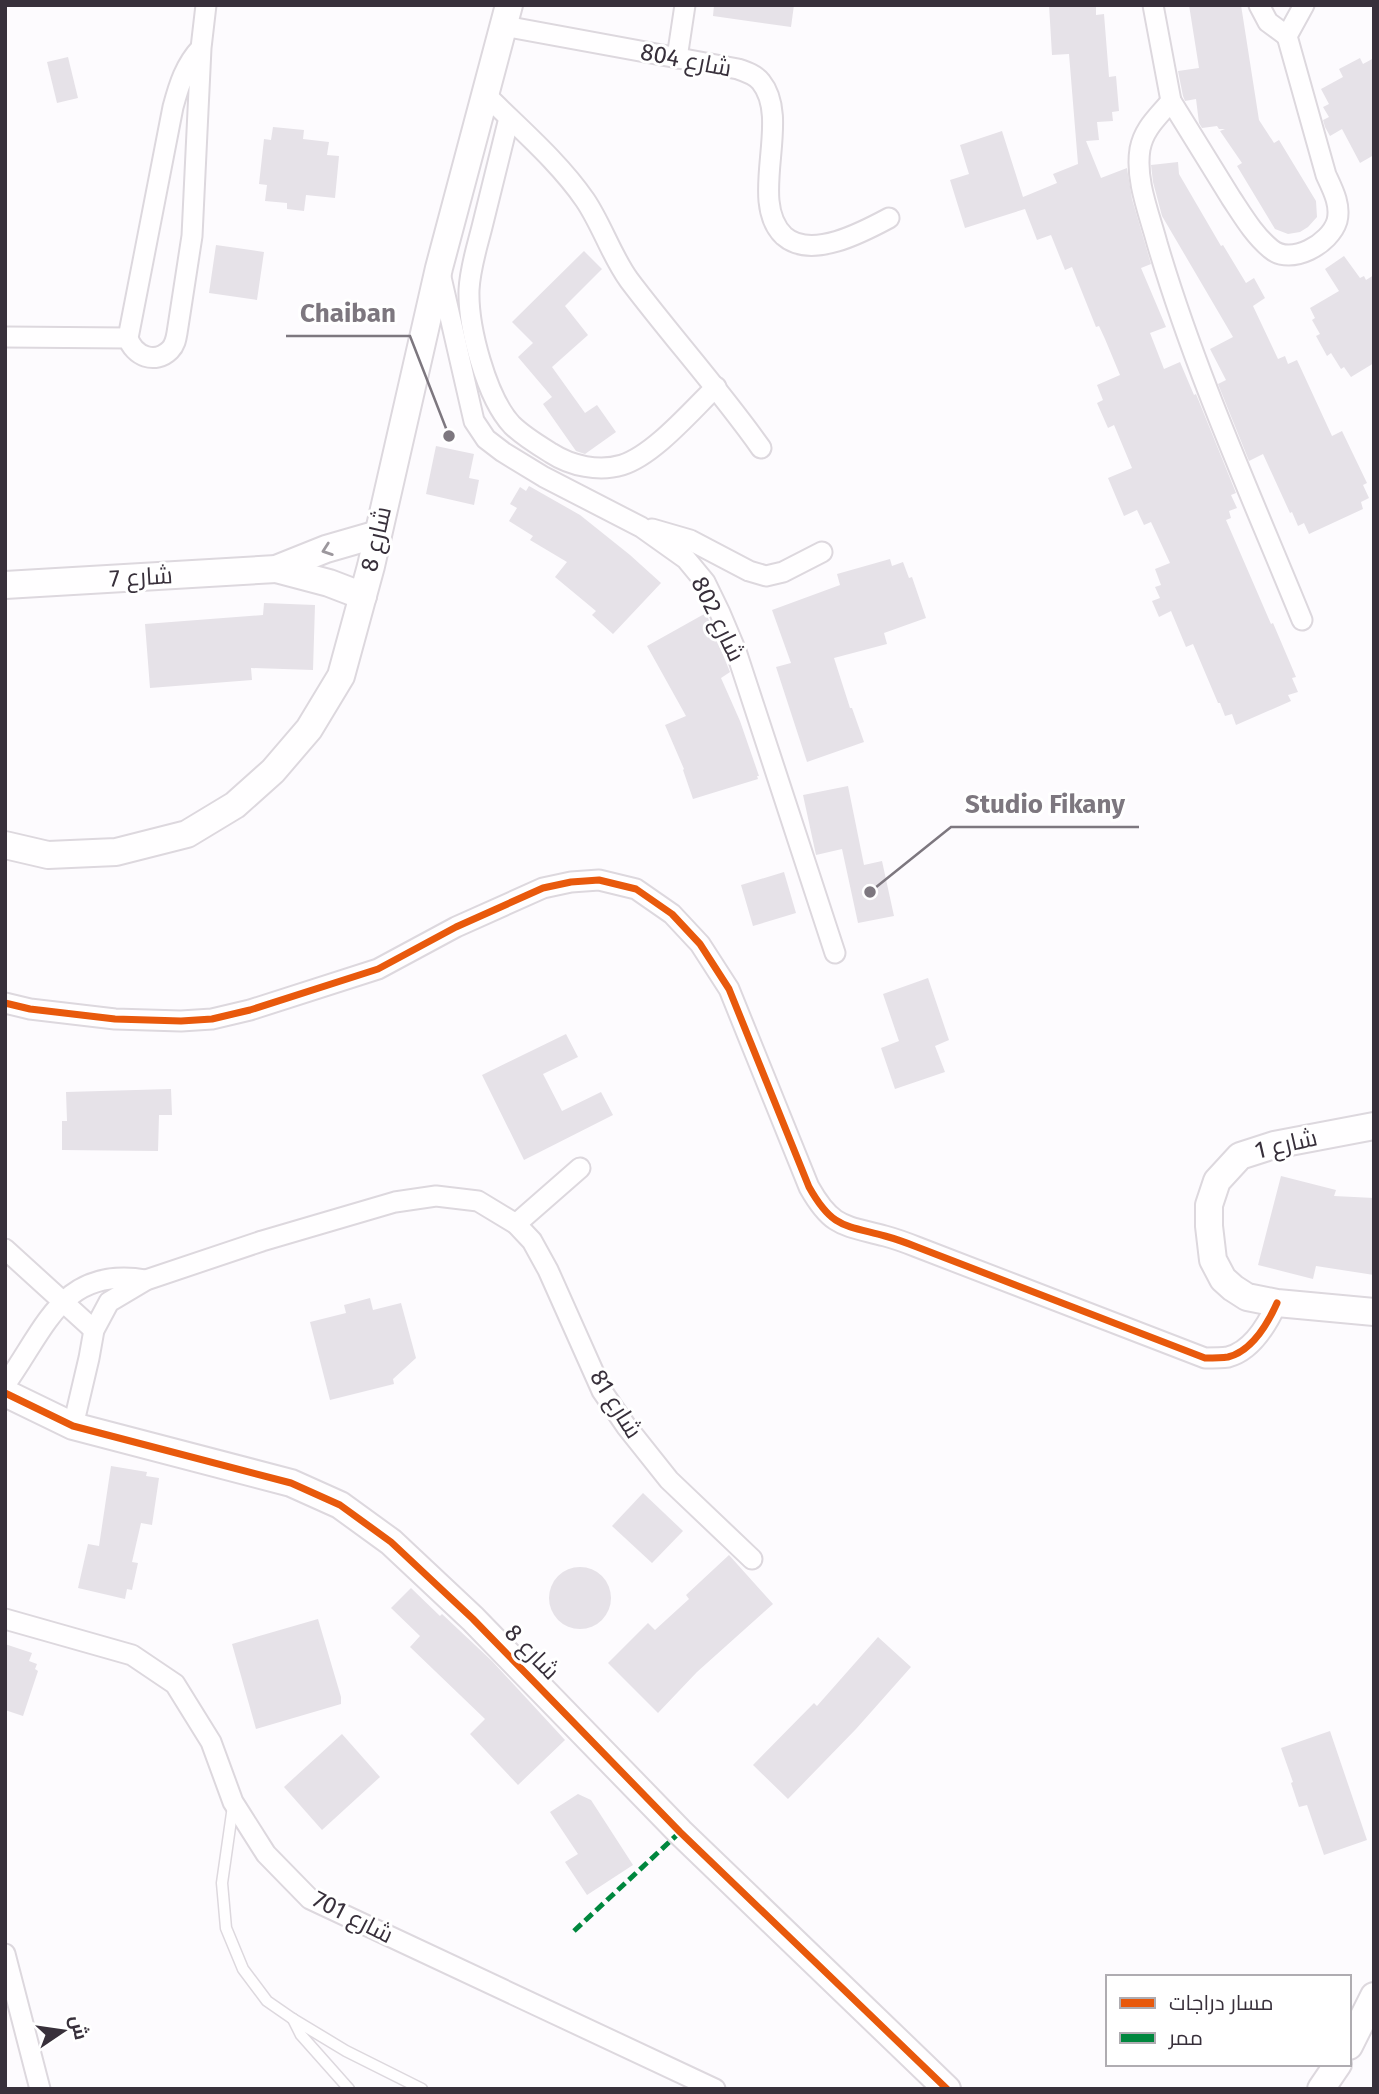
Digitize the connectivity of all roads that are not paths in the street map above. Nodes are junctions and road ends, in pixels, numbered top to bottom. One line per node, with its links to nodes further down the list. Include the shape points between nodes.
1 (206, 5): 8 (street)
2 (685, 5): 9 (street)
3 (1153, 5): 11 (street)
4 (1259, 5): 7 (street, via 1268,22)
5 (1304, 5): 7 (street)
6 (507, 16): 9 (street, شارع 804); 10 (street, شارع 8)
7 (1287, 36): 11 (street, via 1338,208 1331,232 1304,253 1272,251 1252,230)
8 (201, 48): 16 (street, via 180,81 173,107); 16 (street, via 192,236 177,333 170,351 155,358 140,355)
9 (677, 58): 13 (street, شارع 804, via 738,69 761,81 772,113 772,218 789,240 828,244)
10 (486, 95): 12 (street); 14 (street, شارع 8)
11 (1171, 101): 25 (street, via 1146,129 1140,148 1142,191 1223,431)
12 (509, 118): 17 (street, via 586,201 629,279); 17 (street, via 469,292 489,387 513,425 559,458 583,467 624,465 652,448)
13 (889, 218)
14 (439, 268): 19 (street, شارع 802, via 474,421 486,439 544,477); 20 (street, شارع 8)
15 (5, 337): 16 (street)
16 (128, 338)
17 (716, 387): 18 (street)
18 (761, 448)
19 (641, 527): 21 (street, via 690,540 766,576); 27 (street, شارع 802, via 686,559 705,582 720,613 757,711)
20 (378, 534): 22 (street, one-way to 22); 24 (street, شارع 8)
21 (822, 552)
22 (276, 569): 23 (street, شارع 7); 24 (street)
23 (5, 585)
24 (363, 596): 26 (street, شارع 8, via 341,676 309,729 273,771 235,805 187,834 116,852 48,855)
25 (1302, 620)
26 (5, 845)
27 (835, 953)
28 (5, 1003): 35 (street, via 115,1020 212,1019 378,969 543,888 598,880 636,890 672,914 700,944 729,989 809,1187 820,1206 840,1224 917,1247 1205,1358 1229,1357 1244,1349 1269,1321)
29 (1374, 1126): 35 (street, شارع 1, via 1240,1156 1217,1181 1209,1205 1213,1260 1233,1288 1247,1297)
30 (580, 1168): 31 (street)
31 (516, 1224): 33 (street, شارع 81, via 478,1201 436,1196 396,1202); 41 (street, شارع 81, via 548,1270 601,1391 669,1480)
32 (5, 1249): 34 (street)
33 (146, 1280): 34 (street, شارع 81, via 104,1279); 37 (street, شارع 81, via 109,1302)
34 (63, 1300): 37 (street); 38 (street, شارع 81)
35 (1277, 1303): 36 (street, شارع 1)
36 (1374, 1312)
37 (94, 1330): 40 (street, شارع 81)
38 (5, 1385)
39 (5, 1393): 40 (street, شارع 8)
40 (73, 1426): 49 (street, شارع 8, via 291,1483 340,1505 391,1542 474,1619 680,1832)
41 (752, 1559)
42 (5, 1619): 43 (street, شارع 701, via 132,1655 175,1684 211,1742)
43 (233, 1802): 46 (lane, via 222,1883 226,1927 243,1969 267,2001); 53 (street, شارع 701, via 266,1854 310,1899)
44 (5, 1954): 50 (street)
45 (1374, 1996): 47 (street)
46 (293, 2019): 51 (lane, via 301,2035); 52 (lane)
47 (1351, 2042)
48 (1337, 2066): 54 (street)
49 (947, 2087)
50 (40, 2089)
51 (349, 2089)
52 (422, 2089)
53 (715, 2089)
54 (1321, 2089)

